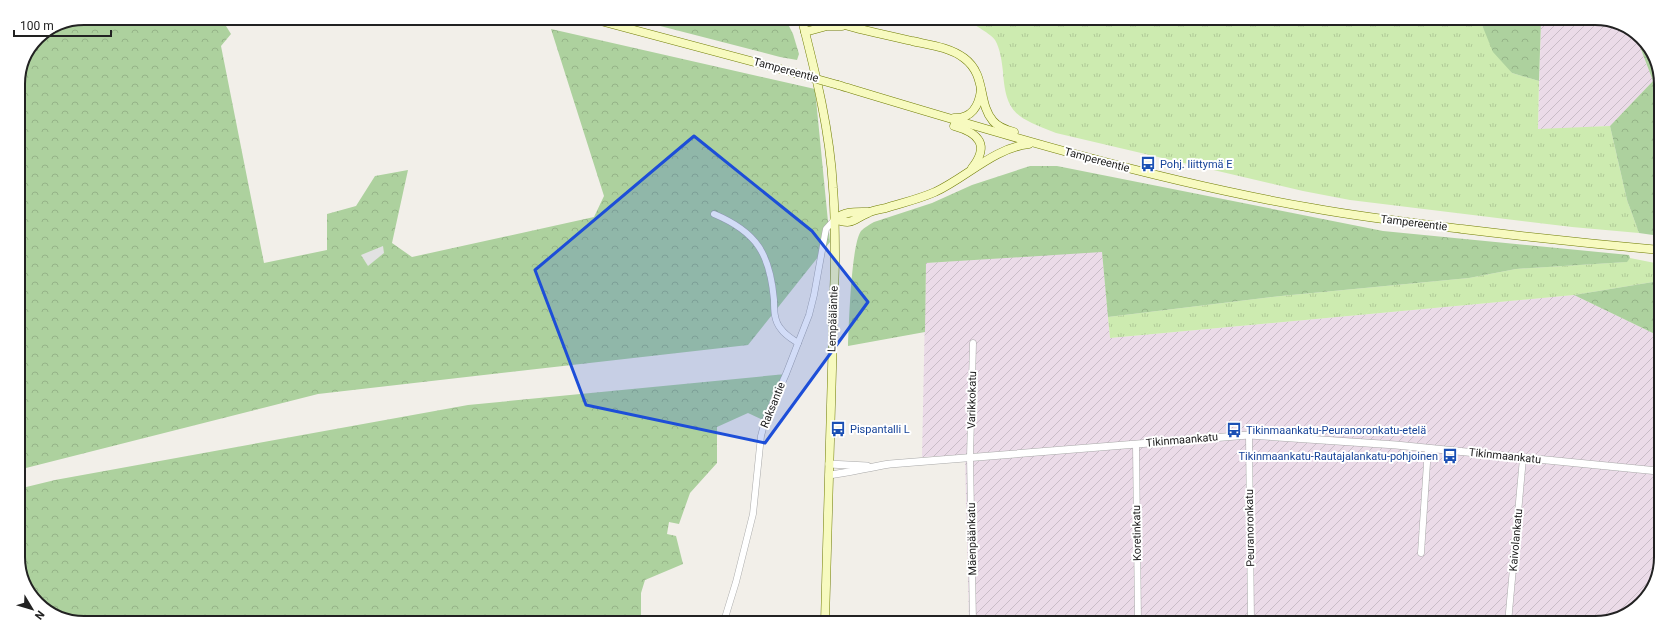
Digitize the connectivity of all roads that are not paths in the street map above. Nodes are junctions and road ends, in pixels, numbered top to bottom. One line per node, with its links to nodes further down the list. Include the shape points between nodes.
1 (616, 25): 6 (main road, Tampereentie, bridge)
2 (803, 25): 4 (main road, Lempääläntie)
3 (846, 26): 4 (main road, via 827,26); 5 (main road, via 936,46 952,52 965,59 973,68)
4 (805, 32): 12 (main road, Lempääläntie, via 828,138)
5 (981, 86): 7 (main road, via 978,104 968,116); 9 (main road, via 988,111 996,124)
6 (915, 108): 7 (main road, Tampereentie); 10 (main road, via 939,121 966,130 978,139 981,153 975,164)
7 (947, 118): 8 (main road, Tampereentie)
8 (1034, 143): 9 (main road, Tampereentie); 10 (main road, via 1008,148)
9 (1047, 147): 13 (main road, Tampereentie, via 1155,175 1312,209)
10 (961, 178): 12 (main road, via 917,199 868,212 852,222 845,223)
11 (714, 214): 14 (street, via 746,231 765,254 771,273 775,319 780,329)
12 (835, 219): 14 (street, Raksantie, via 826,229 814,295); 21 (main road, Lempääläntie)
13 (1654, 249)
14 (798, 343): 26 (street, Raksantie, via 761,436 752,514)
15 (973, 344): 19 (street, Varikkokatu)
16 (1249, 435): 17 (street, Tikinmaankatu); 18 (street, Tikinmaankatu); 30 (street, Peuranoronkatu)
17 (1136, 444): 19 (street, Tikinmaankatu); 29 (street, Koretinkatu)
18 (1428, 448): 20 (street, Tikinmaankatu); 25 (street)
19 (970, 457): 22 (street, Tikinmaankatu); 28 (street, Mäenpäänkatu)
20 (1523, 458): 23 (street, Tikinmaankatu); 31 (street, Kaivolankatu)
21 (829, 464): 22 (street, Tikinmaankatu); 24 (main road, Lempääläntie)
22 (873, 466): 24 (street, Tikinmaankatu)
23 (1654, 471)
24 (829, 475): 27 (main road, Lempääläntie)
25 (1422, 553)
26 (726, 616)
27 (825, 616)
28 (973, 616)
29 (1138, 616)
30 (1251, 616)
31 (1509, 616)

